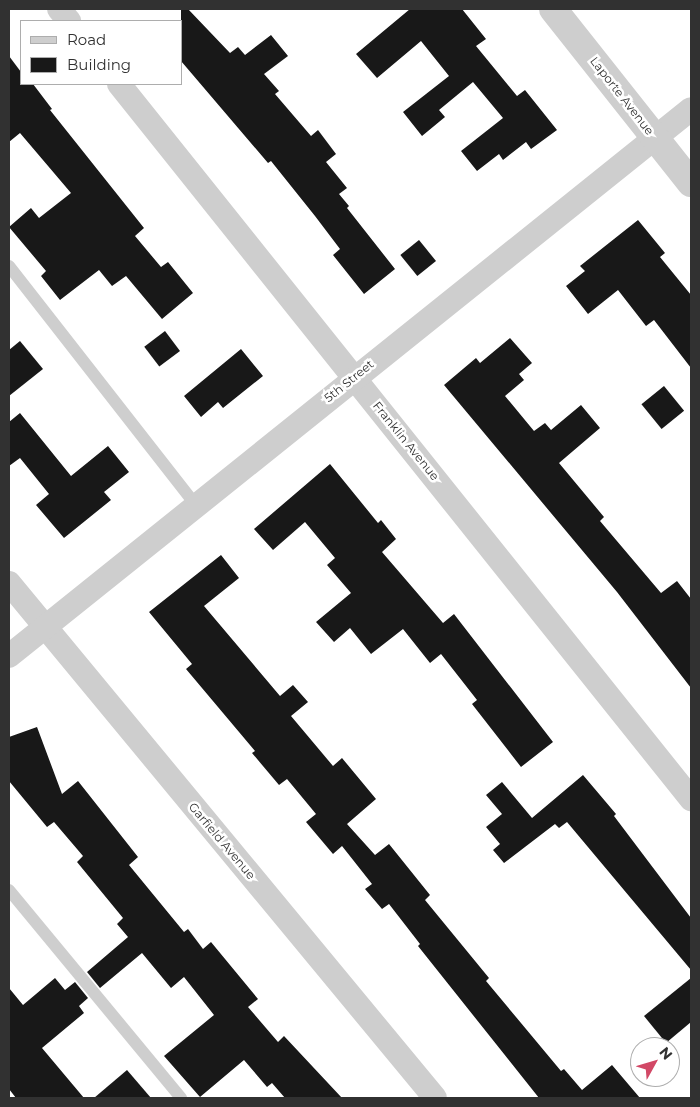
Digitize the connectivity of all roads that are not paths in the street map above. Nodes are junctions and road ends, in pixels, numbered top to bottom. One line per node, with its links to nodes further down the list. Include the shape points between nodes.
1 (59, 9): 3 (street)
2 (553, 9): 6 (street, Laporte Avenue)
3 (68, 20)
4 (120, 85): 9 (street, Franklin Avenue)
5 (691, 109): 6 (street, 5th Street)
6 (655, 136): 7 (street, Laporte Avenue); 9 (street, 5th Street)
7 (691, 183)
8 (9, 266): 10 (lane)
9 (354, 377): 10 (street, 5th Street); 14 (street, Franklin Avenue)
10 (196, 505): 12 (street, 5th Street)
11 (9, 583): 12 (street, Garfield Avenue)
12 (44, 627): 13 (street, 5th Street); 17 (street, Garfield Avenue)
13 (9, 656)
14 (691, 799)
15 (9, 890): 16 (lane)
16 (181, 1098)
17 (435, 1098)

